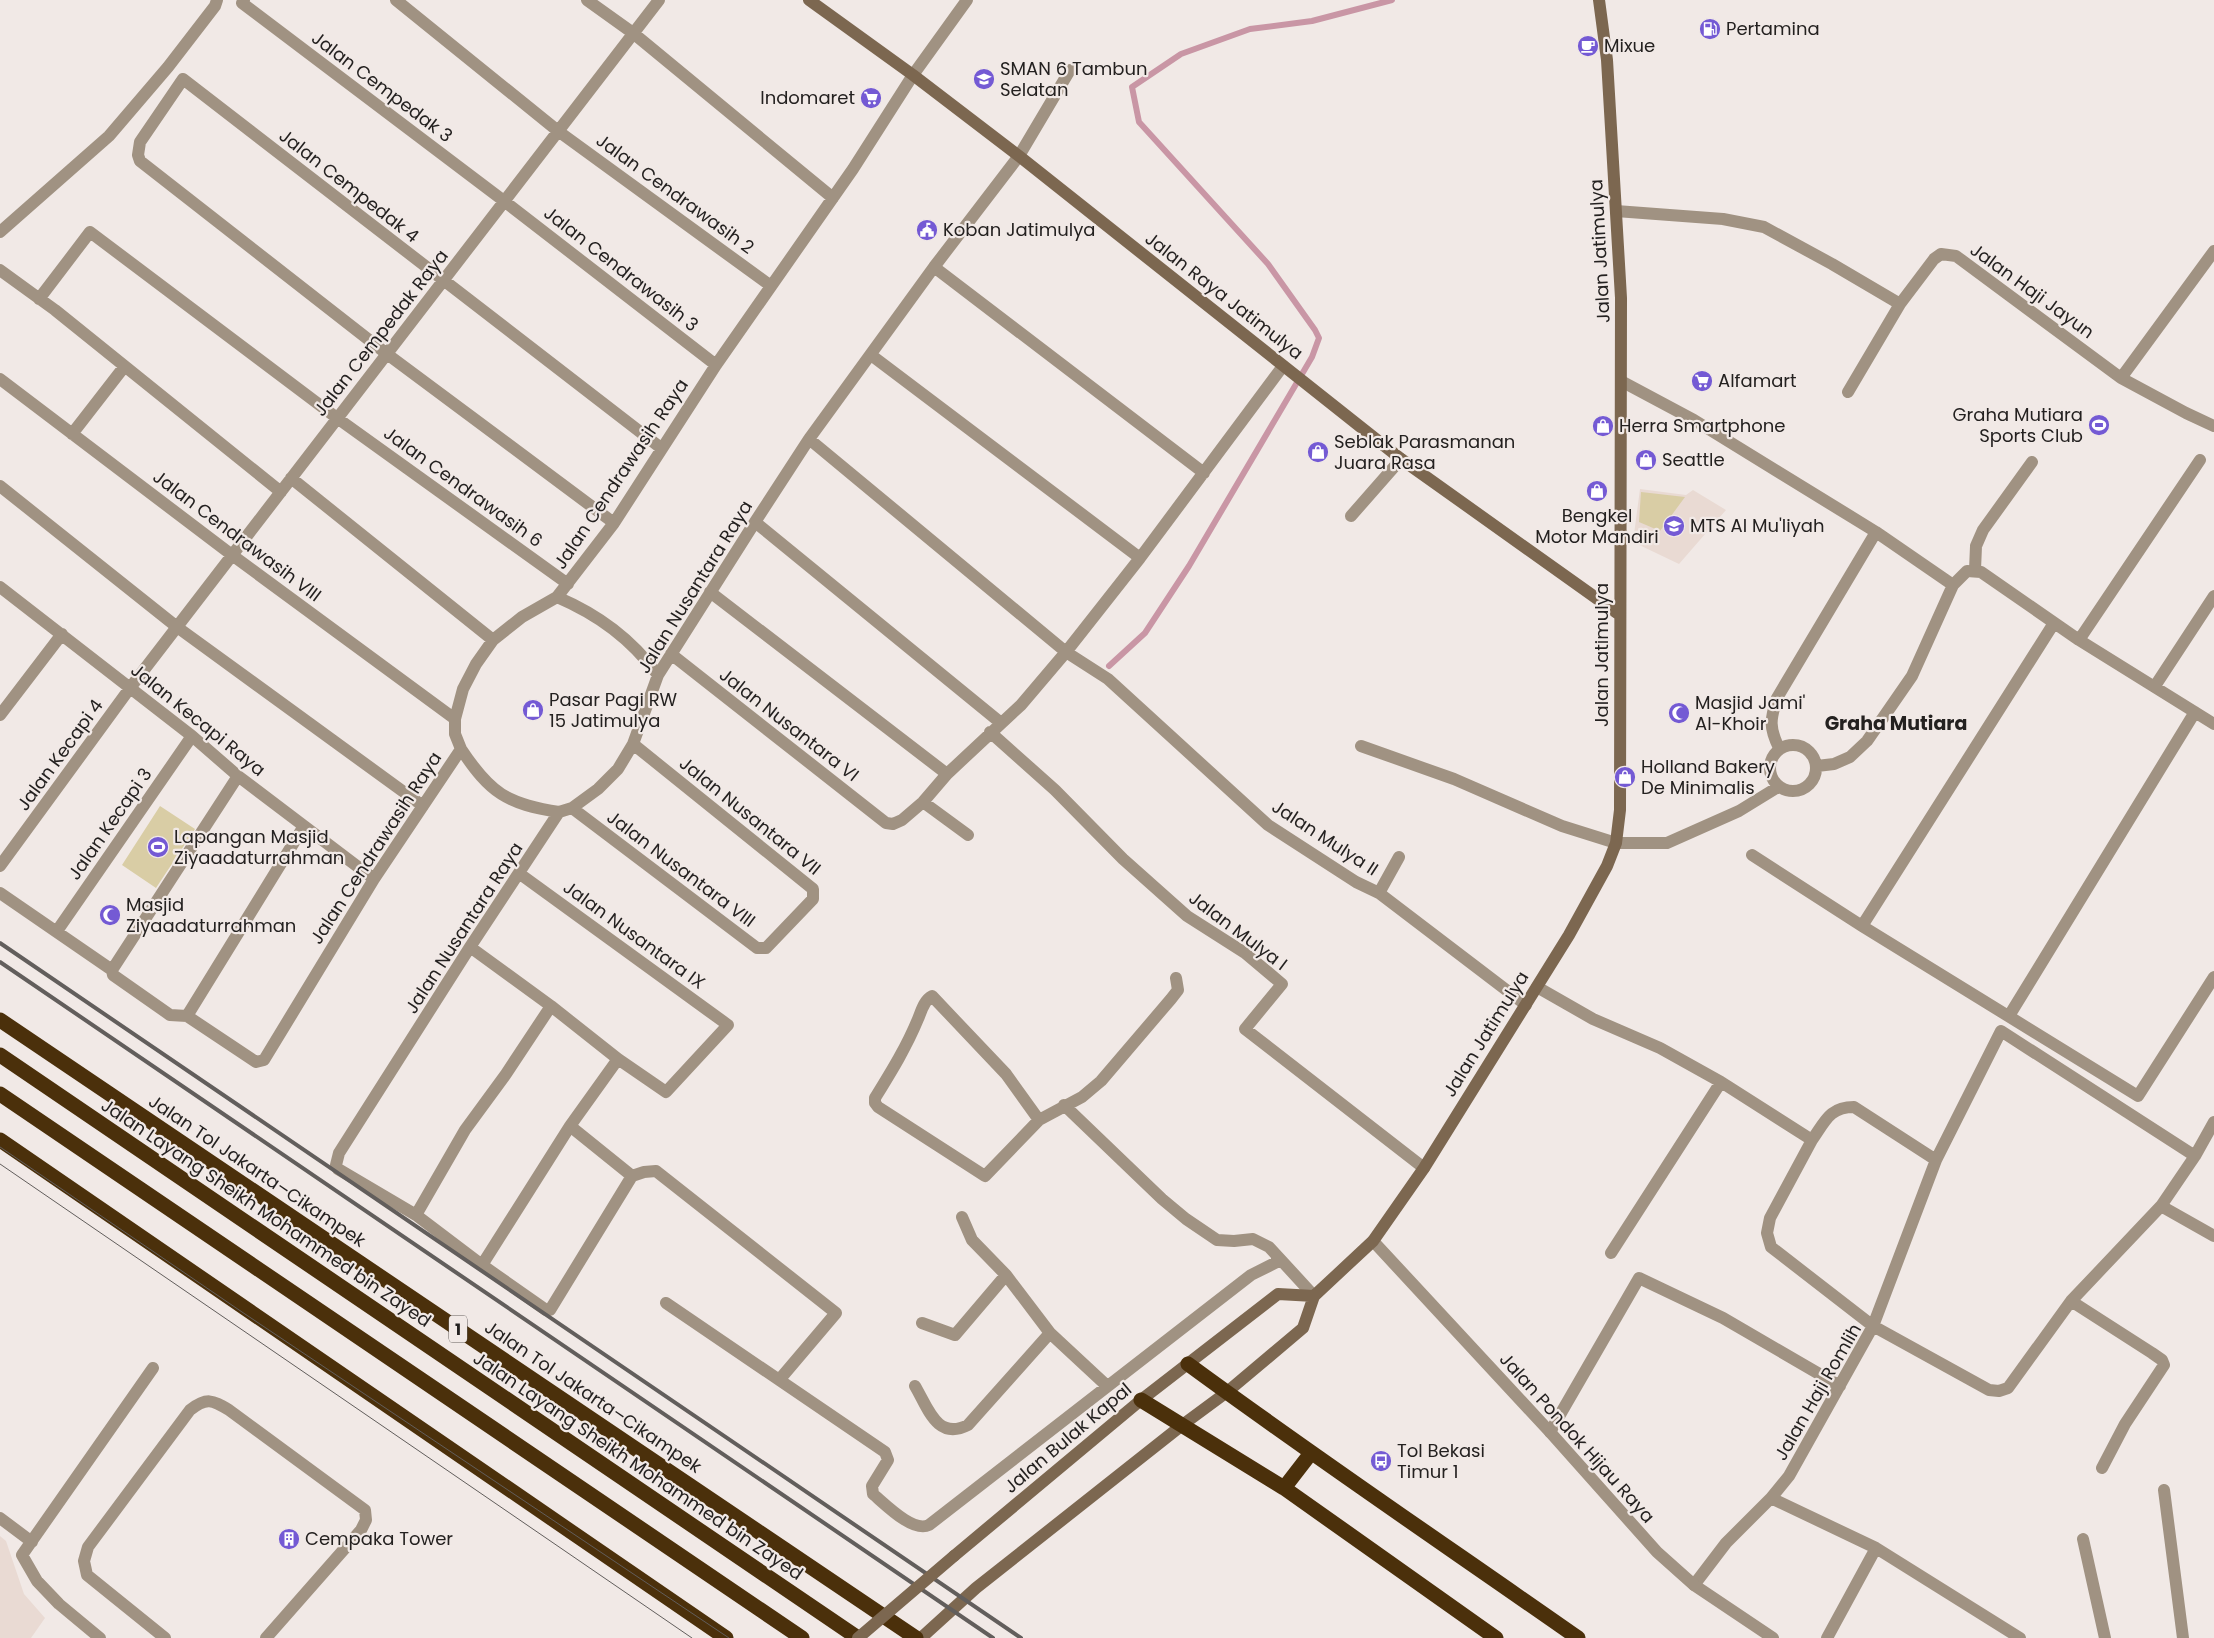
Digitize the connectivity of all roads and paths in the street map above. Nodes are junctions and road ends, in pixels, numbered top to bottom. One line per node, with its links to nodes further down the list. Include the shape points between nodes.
1 (217, 0): 17 (street, via 168,67 109,136)
2 (244, 0): 15 (street, Jalan Cempedak 3, via 242,3)
3 (396, 0): 12 (street, Jalan Cendrawasih 2)
4 (586, 0): 9 (street)
5 (659, 0): 9 (street, Jalan Cempedak Raya)
6 (809, 0): 11 (main road, Jalan Raya Jatimulya)
7 (968, 0): 11 (street, Jalan Cendrawasih Raya)
8 (1599, 0): 16 (main road, Jalan Jatimulya, via 1608,60)
9 (633, 33): 12 (street, Jalan Cempedak Raya); 14 (street)
10 (1070, 70): 13 (street, Jalan Nusantara Raya)
11 (913, 75): 13 (main road, Jalan Raya Jatimulya); 14 (street, Jalan Cendrawasih Raya)
12 (558, 131): 15 (street, Jalan Cempedak Raya); 22 (street, Jalan Cendrawasih 2)
13 (1019, 156): 19 (street, Jalan Nusantara Raya); 29 (main road, Jalan Raya Jatimulya)
14 (833, 198): 22 (street, Jalan Cendrawasih Raya)
15 (504, 201): 21 (street, Jalan Cempedak Raya); 27 (street, Jalan Cendrawasih 3)
16 (1616, 211): 24 (street, via 1722,219 1764,227); 32 (main road, Jalan Jatimulya)
17 (0, 232)
18 (2214, 252): 30 (street)
19 (934, 267): 26 (street, Jalan Nusantara Raya); 42 (street)
20 (0, 270): 23 (street)
21 (443, 281): 25 (street, Jalan Cempedak Raya); 25 (street, Jalan Cempedak 4, via 183,79 140,142 140,162); 38 (street, Jalan Cempedak 4)
22 (771, 286): 27 (street, Jalan Cendrawasih Raya)
23 (39, 299): 28 (street); 34 (street, Jalan Cendrawasih 6, via 90,232)
24 (1900, 304): 30 (street, Jalan Haji Jayun, via 1934,258 1941,254 1956,256); 33 (street, Jalan Haji Jayun)
25 (387, 354): 34 (street, Jalan Cempedak Raya); 48 (street)
26 (871, 355): 37 (street, Jalan Nusantara Raya); 51 (street)
27 (716, 365): 38 (street, Jalan Cendrawasih Raya)
28 (124, 367): 36 (street); 45 (street)
29 (1286, 369): 39 (main road, Jalan Raya Jatimulya); 42 (street)
30 (2121, 378): 35 (street, Jalan Haji Jayun)
31 (0, 379): 36 (street, Jalan Cendrawasih VIII)
32 (1621, 381): 49 (street, via 1687,416); 59 (main road, Jalan Jatimulya)
33 (1848, 392)
34 (337, 418): 43 (street, Jalan Cempedak Raya); 53 (street, Jalan Cendrawasih 6)
35 (2214, 426)
36 (72, 434): 50 (street, Jalan Cendrawasih VIII)
37 (809, 439): 47 (street, Jalan Nusantara Raya); 65 (street, Jalan Mulya II)
38 (661, 448): 48 (street, Jalan Cendrawasih Raya)
39 (1401, 459): 46 (street); 59 (main road, Jalan Raya Jatimulya)
40 (2200, 460): 64 (street)
41 (2032, 462): 52 (street, via 1983,530 1976,546)
42 (1204, 473): 51 (street)
43 (291, 478): 45 (street, Jalan Cempedak Raya); 63 (street)
44 (0, 486): 61 (street)
45 (280, 492): 50 (street, Jalan Cempedak Raya)
46 (1351, 516)
47 (755, 522): 56 (street, Jalan Nusantara Raya); 73 (street)
48 (614, 523): 53 (street, Jalan Cendrawasih Raya)
49 (1876, 532): 54 (street); 79 (street, via 1777,698 1770,726)
50 (232, 556): 61 (street, Jalan Cempedak Raya); 72 (street, Jalan Cendrawasih VIII)
51 (1140, 558): 65 (street)
52 (1975, 570): 54 (street, via 1967,571); 60 (street)
53 (568, 584): 58 (street, Jalan Cendrawasih Raya)
54 (1952, 585): 81 (street, via 1912,676 1867,742 1850,757 1834,764)
55 (0, 587): 62 (street, Jalan Kecapi Raya)
56 (710, 592): 66 (street, Jalan Nusantara Raya); 82 (street)
57 (2214, 596): 68 (street)
58 (557, 598): 63 (street, Jalan Cendrawasih Raya, via 522,617); 67 (street, via 614,628)
59 (1620, 615): 91 (main road, Jalan Jatimulya, via 1620,810)
60 (2054, 622): 64 (street); 99 (street)
61 (177, 626): 69 (street, Jalan Cempedak Raya); 86 (street)
62 (62, 634): 69 (street, Jalan Kecapi Raya); 71 (street)
63 (492, 640): 72 (street, Jalan Cendrawasih Raya, via 463,689)
64 (2079, 640): 68 (street)
65 (1066, 652): 73 (street, via 1021,705); 98 (street, Jalan Mulya II, via 1108,679 1268,825 1356,882)
66 (671, 654): 67 (street, Jalan Nusantara Raya); 85 (street, Jalan Nusantara VI, via 886,823 902,820)
67 (658, 675): 77 (street, Jalan Nusantara Raya)
68 (2155, 686): 70 (street)
69 (130, 688): 76 (street, Jalan Kecapi Raya); 94 (street, Jalan Kecapi 4)
70 (2195, 712): 74 (street); 110 (street)
71 (0, 715)
72 (455, 720): 80 (street, Jalan Cendrawasih Raya, via 455,734)
73 (1001, 723): 75 (street)
74 (2214, 724)
75 (990, 732): 82 (street); 124 (street, Jalan Mulya I, via 1186,916 1244,953 1282,984 1246,1029)
76 (192, 736): 83 (street, Jalan Kecapi Raya); 100 (street, Jalan Kecapi 3)
77 (633, 744): 87 (street, Jalan Nusantara Raya, via 618,769); 101 (street, Jalan Nusantara VII, via 813,889 813,899)
78 (1361, 746): 91 (street, via 1454,779 1562,826)
79 (1779, 748): 81 (street, via 1787,744 1807,748); 84 (street, via 1770,763 1770,772)
80 (461, 749): 86 (street, Jalan Cendrawasih Raya); 88 (street, via 477,774 501,794 529,807)
81 (1817, 766): 84 (street, via 1816,775 1804,788 1796,791)
82 (947, 774): 85 (street)
83 (238, 776): 89 (street, Jalan Kecapi Raya); 103 (street)
84 (1778, 787): 91 (street, via 1739,812 1667,843)
85 (923, 802): 90 (street)
86 (423, 806): 96 (street, Jalan Cendrawasih Raya)
87 (572, 808): 88 (street, Jalan Nusantara Raya); 101 (street, Jalan Nusantara VIII, via 757,948 766,948)
88 (559, 812): 95 (street, Jalan Nusantara Raya)
89 (304, 826): 96 (street, Jalan Kecapi Raya); 109 (street)
90 (968, 835)
91 (1616, 843): 106 (main road, Jalan Jatimulya, via 1597,884)
92 (1752, 854): 99 (street)
93 (1399, 856): 98 (street)
94 (0, 866)
95 (520, 874): 102 (street, Jalan Nusantara Raya); 113 (street, Jalan Nusantara IX, via 728,1025 666,1092)
96 (374, 878): 109 (street, Jalan Cendrawasih Raya, via 260,1063)
97 (0, 893): 100 (street)
98 (1379, 893): 107 (street, Jalan Mulya II)
99 (1862, 926): 110 (street)
100 (57, 931): 103 (street)
101 (771, 943)
102 (470, 947): 108 (street); 127 (street, Jalan Nusantara Raya, via 339,1153 336,1165 341,1172)
103 (112, 970): 109 (street, via 113,975 170,1015)
104 (2214, 977): 110 (street, via 2138,1096)
105 (1176, 978): 116 (street, via 1178,990 1101,1082 1082,1097)
106 (1537, 987): 107 (main road, Jalan Jatimulya); 114 (street, via 1593,1019 1660,1048)
107 (1526, 1004): 124 (main road, Jalan Jatimulya)
108 (551, 1006): 113 (street); 127 (street, via 465,1130)
109 (187, 1016)
110 (2009, 1016)
111 (0, 1020): 167 (highway, Jalan Tol Jakarta–Cikampek / 1)
112 (0, 1055): 166 (highway, Jalan Layang Sheikh Mohammed bin Zayed / 1)
113 (618, 1059): 119 (street)
114 (1721, 1082): 121 (street); 131 (street)
115 (0, 1094): 165 (highway)
116 (1064, 1105): 117 (street); 132 (street, via 1162,1200 1186,1219 1218,1240 1253,1239 1269,1247)
117 (1039, 1120): 117 (street, via 1006,1074 932,996 922,1010 905,1051 875,1098 878,1107 985,1176)
118 (2214, 1122): 122 (street, Jalan Haji Romlih)
119 (570, 1126): 125 (street); 133 (street)
120 (0, 1140): 164 (highway)
121 (1812, 1140): 123 (street, via 1829,1115 1841,1107 1854,1107); 139 (street, via 1770,1218 1767,1233 1770,1248)
122 (2195, 1156): 123 (street, via 2001,1031); 126 (street, Jalan Haji Romlih)
123 (1936, 1160): 139 (street)
124 (1424, 1168): 130 (main road, Jalan Jatimulya)
125 (632, 1176): 133 (street, via 550,1310); 143 (street, via 644,1172 663,1175 836,1313)
126 (2162, 1206): 129 (street); 136 (street, Jalan Haji Romlih)
127 (416, 1215): 133 (street)
128 (962, 1217): 134 (street, via 972,1240)
129 (2214, 1236)
130 (1373, 1241): 135 (main road); 150 (street, Jalan Pondok Hijau Raya)
131 (1610, 1253)
132 (1281, 1260): 135 (street); 144 (street, via 1251,1275)
133 (482, 1265)
134 (1006, 1275): 138 (street, via 955,1335); 140 (street)
135 (1314, 1296): 141 (main road, Jalan Bulak Kapal, via 1278,1294); 147 (main road, via 1303,1328)
136 (2071, 1302): 139 (street, Jalan Haji Romlih, via 2008,1388 1999,1391 1989,1390); 152 (street, via 2152,1353 2164,1365 2125,1424)
137 (666, 1303): 143 (street)
138 (922, 1323)
139 (1873, 1326): 146 (street, Jalan Haji Romlih)
140 (1050, 1332): 144 (street); 145 (street, via 968,1425 960,1429 940,1426)
141 (1188, 1364): 147 (highway); 148 (main road, Jalan Bulak Kapal)
142 (153, 1368): 158 (street)
143 (780, 1379): 144 (street, via 885,1452 888,1460 872,1486 873,1494 913,1526 922,1527 929,1525)
144 (1106, 1385)
145 (915, 1386)
146 (1840, 1386): 150 (street, via 1723,1318 1640,1278); 155 (street, Jalan Haji Romlih, via 1789,1476)
147 (1227, 1392): 149 (main road); 151 (highway)
148 (1141, 1400): 149 (highway); 166 (main road, Jalan Bulak Kapal, bridge)
149 (1180, 1426): 153 (highway); 168 (main road, via 976,1588)
150 (1550, 1432): 160 (street, Jalan Pondok Hijau Raya, via 1657,1552)
151 (1311, 1454): 153 (highway); 170 (highway)
152 (2102, 1468)
153 (1284, 1488): 169 (highway)
154 (2164, 1490): 175 (street)
155 (1771, 1498): 159 (street); 160 (street, Jalan Haji Romlih, via 1726,1543)
156 (0, 1518): 158 (street)
157 (2083, 1540): 174 (street)
158 (32, 1542): 161 (street, via 22,1555 36,1581)
159 (1876, 1548): 172 (street); 173 (street)
160 (1694, 1585): 171 (street, Jalan Pondok Hijau Raya)
161 (100, 1638)
162 (165, 1638): 163 (street, via 87,1575 84,1561 88,1547 190,1410 206,1401 213,1401 229,1410 365,1510 367,1516 361,1530)
163 (266, 1638)
164 (726, 1638)
165 (802, 1638)
166 (858, 1638)
167 (916, 1638)
168 (922, 1638)
169 (1496, 1638)
170 (1578, 1638)
171 (1773, 1638)
172 (1827, 1638)
173 (2020, 1638)
174 (2105, 1638)
175 (2183, 1638)

